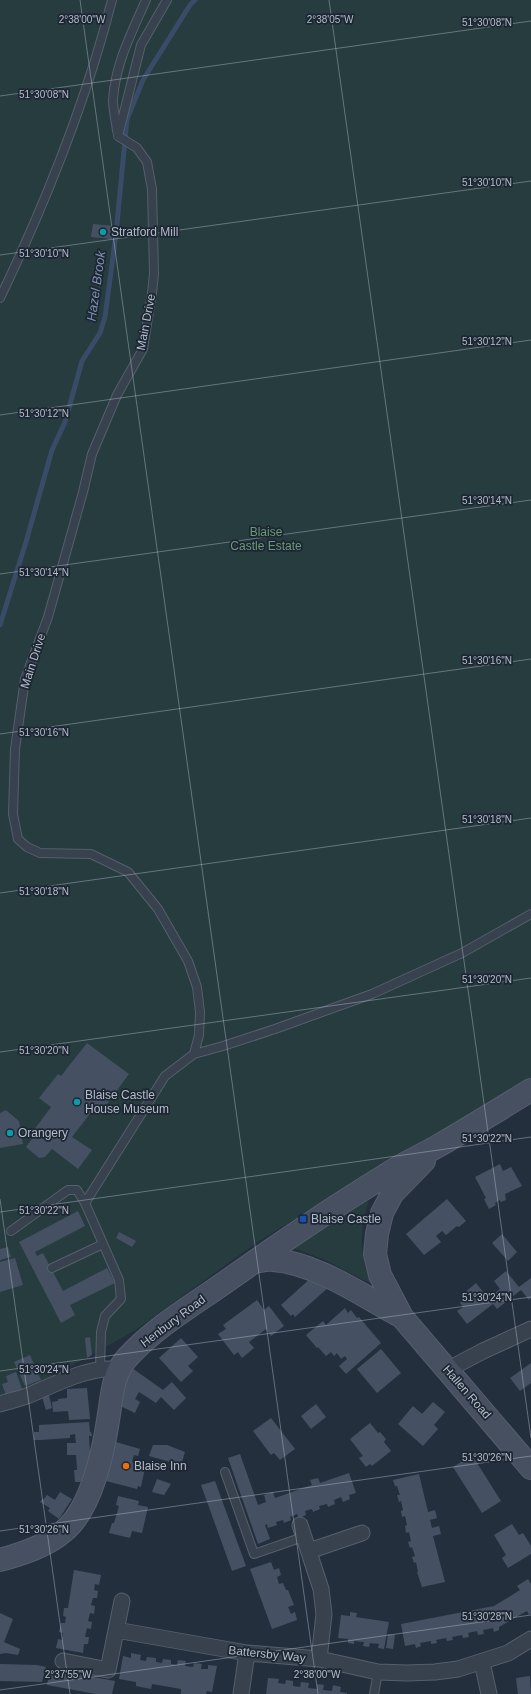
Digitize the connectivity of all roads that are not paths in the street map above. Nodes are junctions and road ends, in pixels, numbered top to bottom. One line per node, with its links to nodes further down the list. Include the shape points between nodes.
1 (112, 0): 5 (lane, via 99,51 54,173 24,249)
2 (146, 0): 4 (lane, via 124,49 115,84 113,101)
3 (167, 0): 4 (lane, via 141,45)
4 (118, 136): 7 (lane, Main Drive, via 137,148 147,162 152,189 154,274 143,349 116,395 92,454 48,617 25,679 15,748 13,814 18,839 27,847 40,853 91,854 128,872 158,909 188,961 197,987 199,1035)
5 (0, 298)
6 (531, 914): 7 (lane, via 462,953 372,994 275,1029)
7 (194, 1054): 10 (lane, via 165,1076)
8 (531, 1090): 9 (main road)
9 (437, 1147): 13 (main road, Henbury Road, via 387,1174); 15 (main road, Hallen Road, via 392,1194 382,1213 376,1234 375,1254 380,1275)
10 (85, 1203): 11 (lane, via 77,1190 68,1190); 12 (lane)
11 (10, 1231)
12 (103, 1244): 14 (lane); 17 (lane, via 118,1280 121,1299 105,1316 101,1332)
13 (254, 1262): 15 (main road, Hallen Road, via 272,1259 291,1262 322,1273); 17 (main road, Henbury Road, via 154,1333 127,1359)
14 (52, 1268)
15 (402, 1317): 18 (main road, Hallen Road)
16 (531, 1329): 18 (street)
17 (109, 1369): 19 (street, via 84,1374); 25 (main road, Henbury Road, via 113,1390 112,1424 92,1489 78,1515 66,1530 55,1538 18,1555)
18 (447, 1370): 20 (main road, Hallen Road)
19 (0, 1404)
20 (531, 1468)
21 (225, 1472): 22 (lane, via 254,1554)
22 (302, 1531): 24 (street)
23 (362, 1533): 24 (street)
24 (309, 1551): 30 (street, via 321,1589 324,1614)
25 (0, 1560)
26 (122, 1601): 27 (street)
27 (116, 1630): 29 (street, Battersby Way); 31 (street, via 108,1670)
28 (531, 1639): 32 (street, Battersby Way, via 508,1653)
29 (247, 1653): 30 (street, Battersby Way); 34 (street)
30 (319, 1659): 33 (street, Battersby Way)
31 (63, 1661)
32 (482, 1662): 33 (street, Battersby Way, via 435,1672); 36 (street)
33 (378, 1672): 35 (lane)
34 (241, 1694)
35 (374, 1694)
36 (489, 1694)

